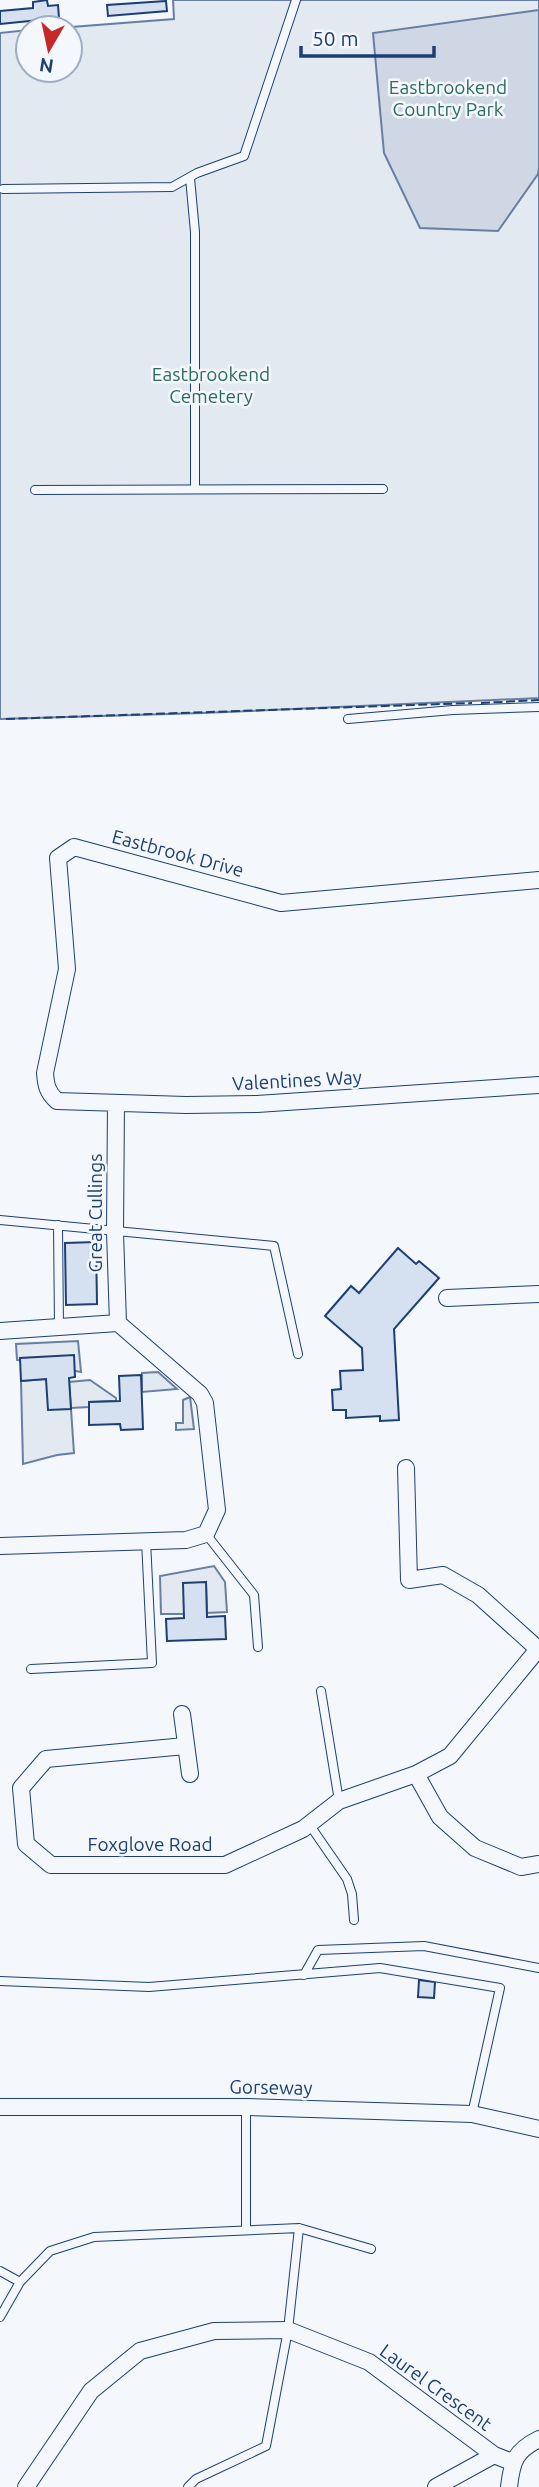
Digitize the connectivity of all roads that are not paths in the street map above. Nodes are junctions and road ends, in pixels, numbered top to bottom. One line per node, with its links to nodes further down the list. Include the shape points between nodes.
1 (296, 0): 2 (lane, via 244,156)
2 (190, 177): 3 (lane, via 172,187); 4 (lane, via 195,232)
3 (3, 190)
4 (195, 489): 5 (lane); 6 (lane)
5 (383, 489)
6 (35, 490)
7 (539, 708): 8 (lane)
8 (348, 719)
9 (539, 880): 11 (street, Eastbrook Drive, via 281,903 74,847 58,858 67,968 45,1073 50,1095)
10 (539, 1085): 12 (street, Valentines Way, via 257,1104)
11 (57, 1101): 12 (street, Valentines Way)
12 (117, 1103): 15 (street, Great Cullings)
13 (0, 1220): 14 (lane)
14 (58, 1225): 15 (lane); 19 (lane)
15 (116, 1232): 18 (street, Great Cullings); 21 (lane, via 274,1246)
16 (539, 1294): 17 (street)
17 (447, 1298)
18 (118, 1323): 19 (street); 23 (street, via 193,1387 205,1403 217,1510)
19 (59, 1328): 20 (street)
20 (0, 1331)
21 (298, 1354)
22 (406, 1468): 27 (street, via 409,1580 443,1575 478,1595)
23 (206, 1534): 24 (street, via 186,1541); 26 (lane, via 254,1595)
24 (146, 1541): 25 (street); 28 (lane, via 152,1663)
25 (0, 1546)
26 (258, 1647)
27 (538, 1648): 33 (street, Foxglove Road, via 450,1756)
28 (31, 1669)
29 (321, 1691): 34 (lane)
30 (182, 1714): 31 (street)
31 (185, 1746): 32 (street); 35 (street, Foxglove Road, via 46,1759 22,1788 26,1844 51,1865 225,1866)
32 (190, 1774)
33 (416, 1774): 34 (street, Foxglove Road); 36 (street, via 440,1818 475,1848 521,1867)
34 (339, 1801): 35 (street, Foxglove Road)
35 (309, 1825): 37 (lane, via 347,1879)
36 (539, 1864)
37 (354, 1920)
38 (539, 1968): 39 (lane, via 425,1946 318,1950)
39 (304, 1975): 40 (lane, via 149,1987); 43 (lane, via 380,1968 500,1988)
40 (0, 1981)
41 (0, 2107): 42 (street, Gorseway)
42 (246, 2107): 43 (street, Gorseway); 46 (lane)
43 (472, 2114): 44 (street, Gorseway)
44 (539, 2129)
45 (299, 2228): 46 (lane); 47 (lane); 51 (lane)
46 (246, 2230): 49 (lane, via 94,2237 50,2251)
47 (371, 2249)
48 (0, 2272): 49 (lane)
49 (20, 2282): 50 (lane)
50 (0, 2317)
51 (288, 2330): 53 (street, Laurel Crescent, via 369,2362); 55 (street, Laurel Crescent, via 214,2331 140,2351 91,2391); 56 (lane, via 266,2446)
52 (539, 2439): 54 (street, via 525,2445)
53 (494, 2455): 54 (street, Laurel Crescent); 57 (street)
54 (512, 2462): 58 (street)
55 (26, 2487)
56 (188, 2487)
57 (436, 2487)
58 (509, 2487)

